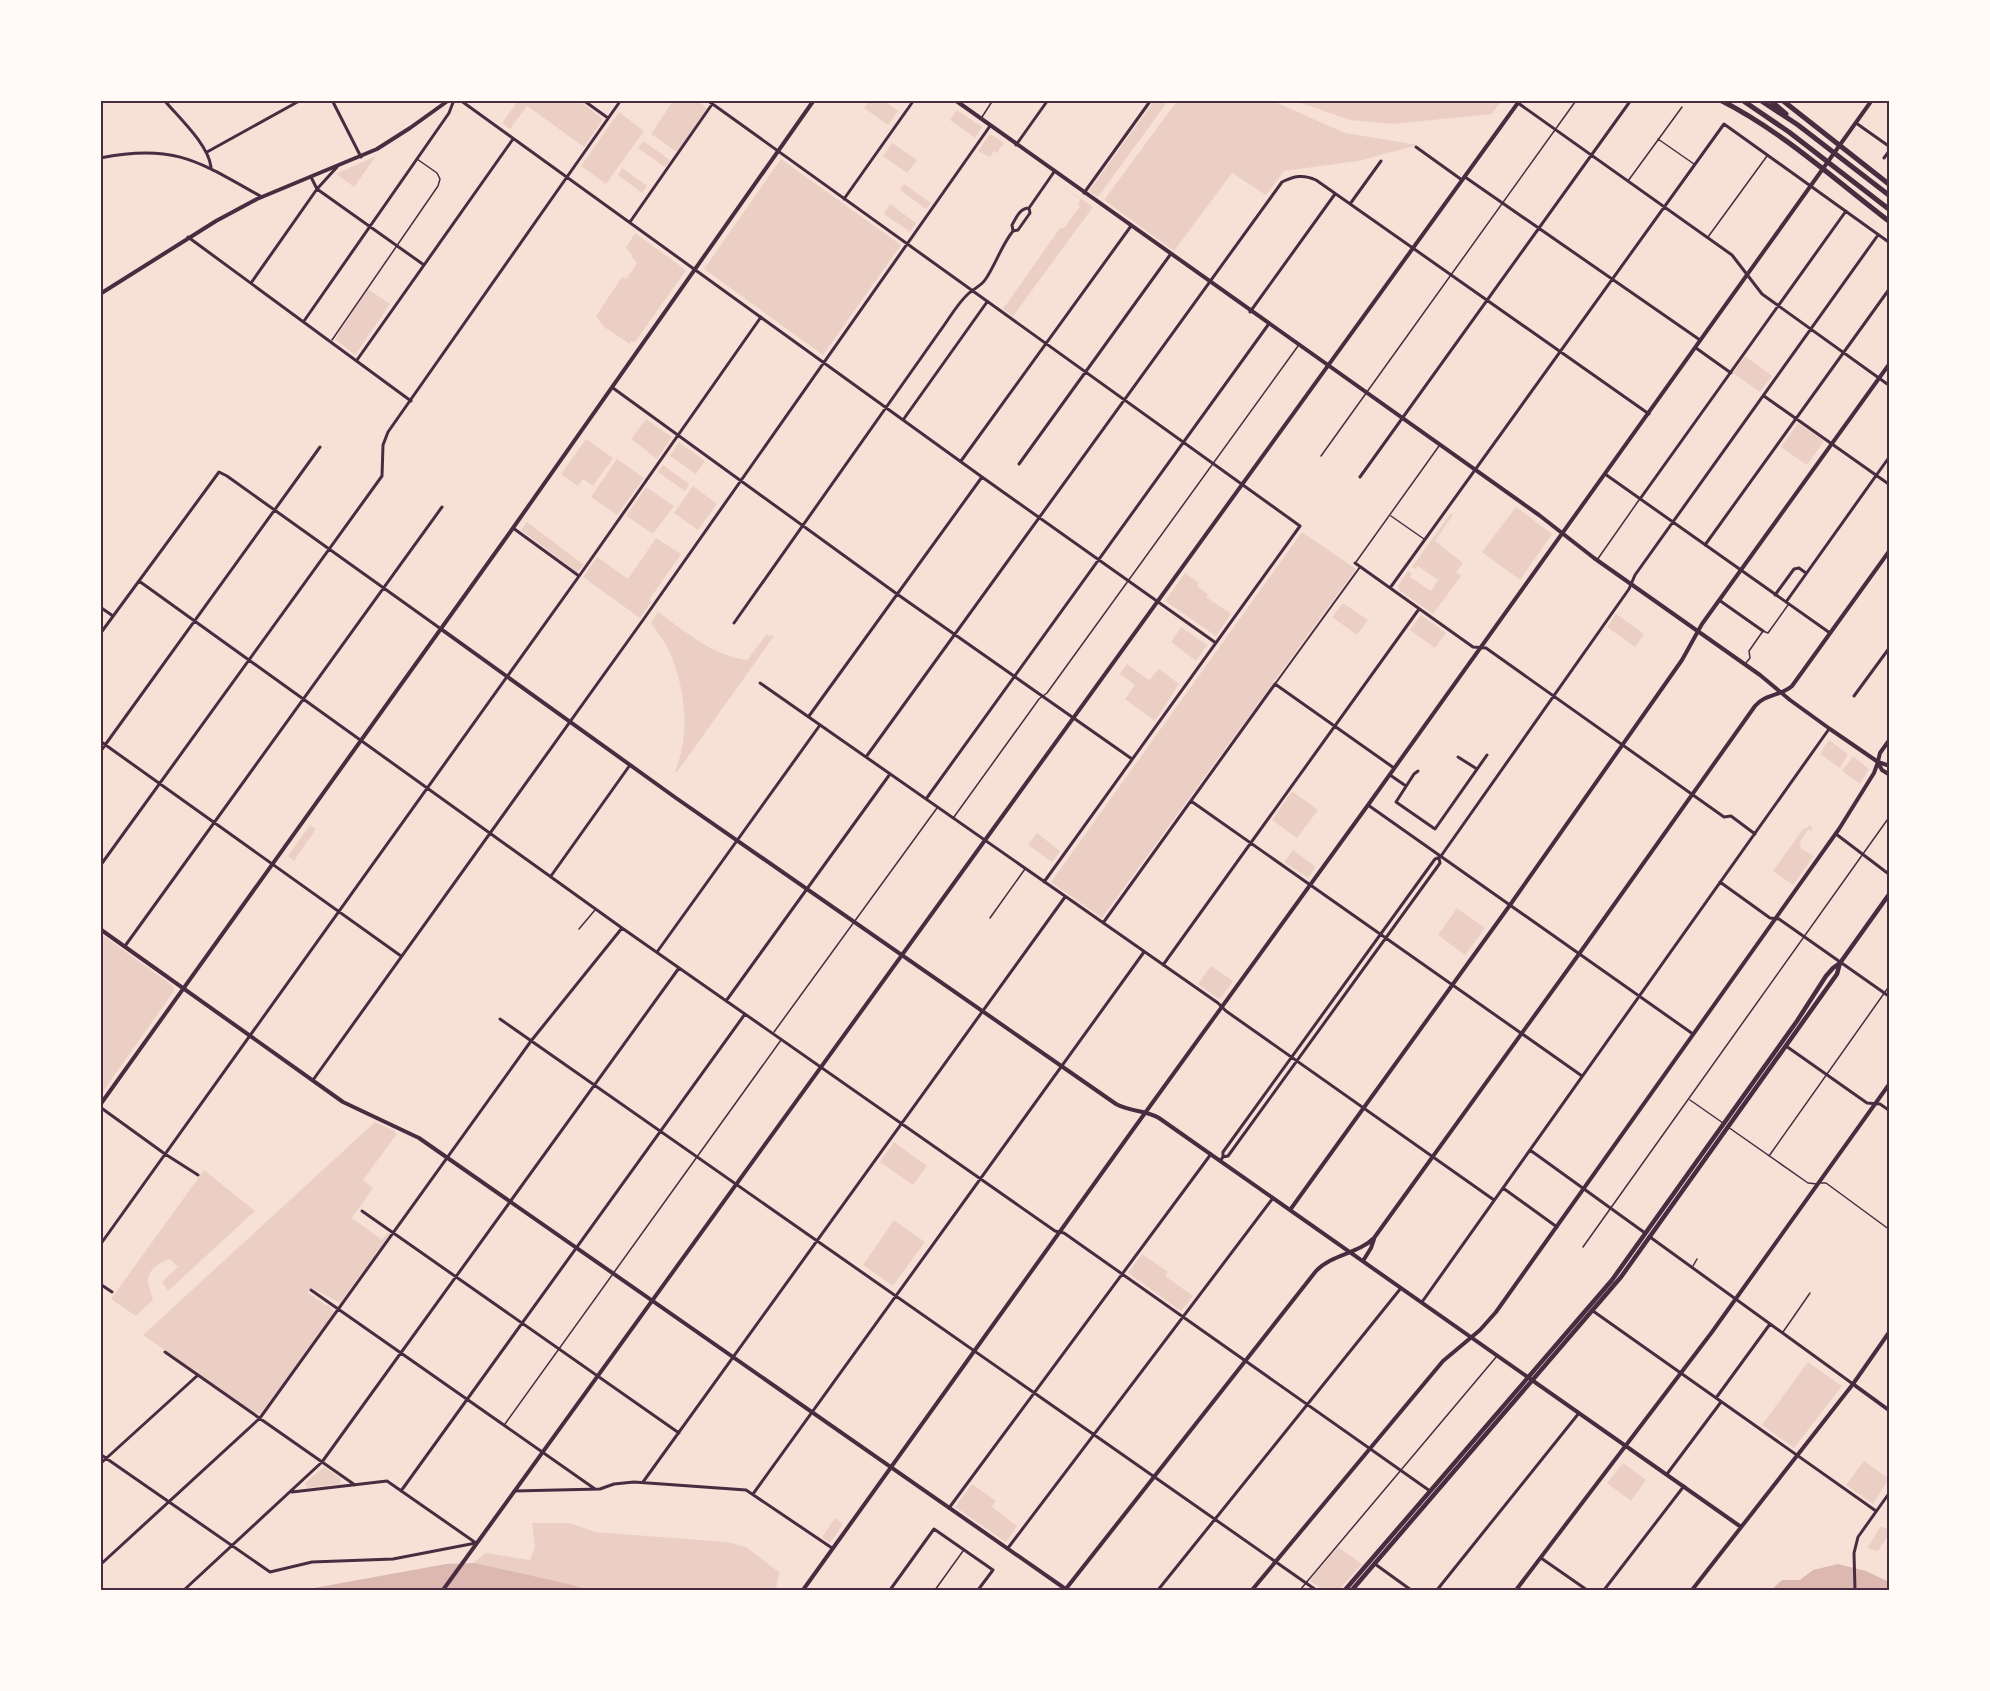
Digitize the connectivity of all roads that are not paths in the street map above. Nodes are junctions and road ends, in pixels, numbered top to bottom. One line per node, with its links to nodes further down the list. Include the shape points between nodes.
1 (103, 100): 27 (street)
2 (164, 100): 41 (street)
3 (301, 100): 41 (street)
4 (333, 100): 45 (street)
5 (449, 100): 45 (main road)
6 (454, 100): 48 (street)
7 (460, 100): 36 (street)
8 (584, 100): 30 (street)
9 (621, 100): 30 (street)
10 (706, 100): 28 (street)
11 (715, 100): 28 (street)
12 (814, 100): 42 (main road)
13 (914, 100): 65 (street)
14 (955, 100): 31 (main road)
15 (993, 100): 31 (lane)
16 (1048, 100): 38 (street)
17 (1151, 100): 61 (street)
18 (1631, 100): 44 (street)
19 (1720, 100): 72 (highway, via 1743,112)
20 (1742, 100): 70 (highway)
21 (1760, 100): 33 (highway)
22 (1770, 100): 33 (highway)
23 (1782, 100): 58 (highway)
24 (1870, 101): 32 (main road)
25 (1519, 102): 35 (street); 56 (main road)
26 (1575, 102): 35 (lane)
27 (100, 104)
28 (712, 105): 42 (street); 73 (street)
29 (1682, 106): 37 (lane)
30 (608, 118): 55 (street)
31 (980, 118): 34 (main road)
32 (1856, 123): 40 (street); 59 (main road)
33 (1798, 125): 63 (highway)
34 (990, 126): 38 (main road); 82 (street)
35 (1555, 130): 44 (street); 67 (lane)
36 (513, 139): 55 (street); 86 (street)
37 (1658, 139): 50 (lane); 57 (lane)
38 (1016, 145): 53 (main road)
39 (1416, 147): 56 (street)
40 (1890, 148): 47 (street)
41 (207, 152): 52 (street)
42 (778, 152): 65 (street); 87 (main road)
43 (1767, 155): 50 (street, via 1724,124); 59 (street); 80 (lane)
44 (1591, 156): 57 (street); 76 (street)
45 (361, 157): 51 (main road)
46 (100, 158): 52 (street, via 163,153)
47 (1884, 158)
48 (417, 159): 74 (street); 83 (lane, via 440,179)
49 (1381, 161): 66 (street)
50 (1694, 165): 68 (street)
51 (338, 166): 54 (main road); 60 (street)
52 (211, 167): 64 (street)
53 (1054, 172): 61 (main road); 69 (street)
54 (311, 177): 60 (street); 64 (main road)
55 (567, 178): 73 (street); 123 (street)
56 (1464, 178): 67 (street); 84 (main road)
57 (1628, 181): 68 (street)
58 (1890, 185)
59 (1812, 187): 71 (street); 89 (main road)
60 (317, 189): 74 (street); 92 (street)
61 (1084, 193): 75 (main road)
62 (1335, 194): 66 (street); 91 (street, via 1309,177 1294,176 1282,182); 99 (street)
63 (1890, 196)
64 (262, 197): 79 (main road)
65 (844, 199): 82 (street)
66 (1350, 204): 84 (street)
67 (1502, 204): 76 (street); 88 (lane)
68 (1664, 207): 80 (street); 90 (street)
69 (1029, 208): 77 (street, via 1019,214); 77 (street, via 1022,225)
70 (1890, 210)
71 (1846, 211): 78 (street); 98 (street)
72 (1890, 222)
73 (630, 223): 87 (street)
74 (370, 226): 83 (street); 101 (street)
75 (1131, 226): 85 (main road); 106 (street)
76 (1539, 229): 90 (street); 96 (street)
77 (1012, 231): 94 (street, via 990,273)
78 (1878, 235): 81 (street); 103 (street)
79 (188, 237): 92 (street); 95 (main road)
80 (1708, 238): 89 (street, via 1736,258)
81 (1890, 243)
82 (907, 244): 94 (street); 112 (street)
83 (396, 246): 86 (street); 104 (lane)
84 (1413, 249): 88 (street); 114 (main road)
85 (1170, 255): 91 (main road); 115 (street)
86 (424, 265): 111 (street)
87 (695, 270): 100 (street); 119 (main road)
88 (1450, 275): 96 (street); 120 (lane)
89 (1748, 276): 98 (street, via 1760,293); 105 (main road)
90 (1612, 280): 105 (street); 109 (street)
91 (1209, 282): 99 (main road); 122 (street)
92 (251, 283): 101 (street)
93 (1890, 288): 110 (street)
94 (972, 291): 97 (street); 124 (street)
95 (100, 294)
96 (1487, 301): 109 (street); 126 (street)
97 (987, 302): 106 (street); 128 (street)
98 (1778, 306): 103 (street); 116 (street)
99 (1250, 312): 102 (main road)
100 (761, 317): 112 (street); 129 (street)
101 (304, 321): 104 (street)
102 (1268, 325): 107 (main road); 130 (street)
103 (1811, 329): 110 (street); 121 (street)
104 (331, 341): 111 (street)
105 (1701, 341): 108 (main road)
106 (1045, 344): 115 (street); 136 (street)
107 (1298, 345): 114 (main road); 137 (lane)
108 (1696, 348): 116 (street); 125 (main road)
109 (1560, 352): 125 (street); 139 (street)
110 (1843, 352): 117 (street); 127 (street)
111 (357, 360): 123 (street)
112 (824, 362): 124 (street); 144 (street)
113 (1890, 363): 117 (main road)
114 (1328, 366): 120 (main road); 145 (main road)
115 (1085, 373): 122 (street); 138 (street)
116 (1731, 373): 147 (street)
117 (1879, 378): 118 (street); 131 (main road)
118 (1890, 386)
119 (613, 388): 129 (street); 154 (main road)
120 (1366, 393): 126 (main road); 134 (lane)
121 (1764, 396): 127 (street); 152 (street)
122 (1124, 400): 130 (street); 151 (street)
123 (411, 401): 158 (street, via 384,439 382,476)
124 (886, 407): 128 (street); 153 (street)
125 (1649, 414): 140 (main road)
126 (1403, 419): 132 (main road); 143 (street)
127 (1796, 419): 131 (street); 157 (street)
128 (903, 420): 136 (street)
129 (679, 436): 144 (street); 166 (street)
130 (1184, 442): 137 (street); 160 (street)
131 (1831, 444): 141 (street); 164 (main road)
132 (1440, 446): 139 (main road); 150 (lane)
133 (320, 447): 149 (street)
134 (1321, 456)
135 (1890, 456): 141 (street)
136 (960, 461): 142 (street)
137 (1213, 463): 145 (street); 167 (lane)
138 (1019, 464)
139 (1475, 470): 155 (main road); 156 (street)
140 (1605, 474): 147 (street); 155 (main road)
141 (1876, 475): 146 (street); 165 (street)
142 (982, 477): 151 (street); 172 (street)
143 (1360, 477)
144 (741, 481): 153 (street); 204 (street)
145 (1243, 484): 175 (main road); 188 (street, via 1300,526)
146 (1890, 485)
147 (1640, 499): 152 (street); 161 (lane)
148 (442, 507): 170 (street)
149 (275, 510): 158 (street); 168 (street, via 219,472); 180 (street)
150 (1390, 515): 156 (lane); 162 (lane)
151 (1040, 517): 160 (street); 187 (street)
152 (1672, 522): 157 (street); 169 (street)
153 (803, 525): 172 (street); 181 (street)
154 (513, 528): 166 (street); 182 (main road)
155 (1563, 533): 161 (main road); 190 (main road)
156 (1425, 540): 171 (street)
157 (1705, 545): 164 (street)
158 (330, 549): 170 (street); 191 (street)
159 (1890, 550): 185 (main road)
160 (1099, 560): 167 (street); 194 (street)
161 (1597, 560): 169 (main road)
162 (1355, 563): 163 (street)
163 (1360, 567): 171 (street); 196 (street)
164 (1741, 570): 173 (street); 174 (main road)
165 (1806, 573): 173 (street, via 1794,569); 176 (street)
166 (579, 576): 193 (street)
167 (1128, 580): 175 (street); 198 (lane)
168 (139, 581): 179 (street); 180 (street)
169 (1630, 584): 183 (main road); 199 (street)
170 (384, 588): 182 (street); 201 (street)
171 (1390, 588): 178 (street)
172 (897, 594): 187 (street); 202 (street)
173 (1775, 595): 176 (street)
174 (1719, 600): 183 (main road); 184 (street)
175 (1158, 601): 188 (street); 203 (main road)
176 (1787, 603): 184 (lane, via 1768,633); 185 (street)
177 (100, 607): 179 (street)
178 (1419, 609): 190 (street); 206 (street)
179 (114, 616): 186 (street)
180 (195, 621): 191 (street); 211 (street)
181 (734, 623)
182 (441, 629): 193 (main road); 209 (main road)
183 (1698, 631): 192 (main road); 212 (main road, via 1683,660)
184 (1763, 631): 192 (lane)
185 (1830, 633): 197 (main road, via 1791,688)
186 (100, 634)
187 (955, 634): 194 (street); 215 (street)
188 (1216, 643): 217 (street)
189 (1890, 647): 200 (street)
190 (1480, 648): 199 (street, via 1486,648); 221 (main road)
191 (249, 660): 201 (street); 227 (street)
192 (1745, 664): 197 (main road)
193 (508, 676): 204 (main road); 229 (street)
194 (1015, 676): 198 (street); 231 (street)
195 (760, 682): 202 (street)
196 (1275, 684): 206 (street); 232 (street)
197 (1781, 693): 207 (main road); 230 (main road, via 1757,703)
198 (1043, 696): 203 (street); 236 (lane)
199 (1553, 696): 212 (street); 245 (street)
200 (1854, 696)
201 (303, 698): 209 (street); 237 (street)
202 (808, 717): 205 (street)
203 (1074, 718): 217 (street); 242 (main road)
204 (570, 721): 219 (main road); 238 (street)
205 (820, 725): 215 (street); 241 (street)
206 (1335, 726): 221 (street); 243 (street)
207 (1830, 729): 218 (main road); 239 (street)
208 (1890, 739): 218 (main road)
209 (361, 740): 229 (street); 246 (main road)
210 (100, 741): 211 (street)
211 (106, 745): 213 (street); 227 (street)
212 (1623, 745): 230 (street); 257 (main road)
213 (100, 752)
214 (1487, 755): 222 (street)
215 (866, 757): 224 (street)
216 (1458, 757): 222 (street)
217 (1132, 759): 251 (street)
218 (1878, 762): 220 (main road); 226 (main road); 240 (main road)
219 (630, 765): 241 (main road); 250 (street)
220 (1890, 766)
221 (1394, 768): 225 (main road)
222 (1477, 769): 228 (street, via 1435,829 1396,802)
223 (1418, 771): 228 (street)
224 (890, 774): 231 (street); 254 (street)
225 (1390, 775): 228 (street); 233 (main road)
226 (1890, 775)
227 (160, 784): 237 (street); 247 (street)
228 (1406, 786)
229 (427, 788): 238 (street); 259 (street)
230 (1692, 794): 239 (street); 274 (main road)
231 (926, 799): 234 (street)
232 (1191, 801): 243 (street); 263 (street)
233 (1368, 805): 245 (street); 253 (main road)
234 (938, 807): 236 (street); 262 (lane)
235 (1890, 816): 244 (lane)
236 (953, 818): 242 (street)
237 (214, 822): 246 (street); 270 (street)
238 (490, 833): 250 (street); 275 (street)
239 (1755, 834): 252 (street)
240 (1835, 834): 244 (street); 261 (main road)
241 (738, 839): 254 (main road); 271 (street)
242 (984, 840): 248 (street); 273 (main road)
243 (1250, 843): 253 (street); 277 (street)
244 (1863, 855): 249 (street); 268 (lane)
245 (1440, 857): 257 (street); 267 (street); 269 (street, via 1440,863)
246 (273, 864): 259 (street); 281 (main road)
247 (100, 866)
248 (1026, 869): 251 (street); 260 (lane)
249 (1890, 875)
250 (551, 876): 258 (street)
251 (1044, 882): 256 (street)
252 (1720, 882): 261 (street); 283 (street)
253 (1310, 886): 267 (street); 286 (main road)
254 (807, 888): 262 (main road); 285 (street)
255 (1890, 893): 276 (main road)
256 (1065, 897): 263 (street); 287 (street)
257 (1510, 905): 274 (street); 279 (main road)
258 (596, 910): 264 (street); 266 (lane)
259 (339, 911): 275 (street); 293 (street)
260 (990, 918)
261 (1775, 919): 268 (street); 292 (main road)
262 (855, 921): 273 (main road); 290 (lane)
263 (1103, 923): 272 (street)
264 (622, 928): 271 (street); 295 (street)
265 (100, 929): 270 (main road)
266 (579, 929)
267 (1380, 934): 269 (street); 297 (street)
268 (1804, 937): 276 (street); 306 (lane)
269 (1385, 938): 279 (street); 298 (street)
270 (125, 946): 281 (main road)
271 (657, 952): 278 (street)
272 (1144, 952): 277 (street); 299 (street)
273 (902, 954): 287 (main road); 300 (main road)
274 (1579, 954): 283 (street); 291 (main road)
275 (401, 956): 303 (street)
276 (1840, 963): 282 (street); 296 (main road, via 1839,972); 313 (main road, via 1826,976)
277 (1163, 964): 286 (street)
278 (679, 968): 285 (street); 305 (street)
279 (1452, 985): 291 (street); 309 (main road)
280 (1890, 985): 282 (lane)
281 (183, 988): 293 (main road); 308 (main road)
282 (1884, 993): 284 (street); 301 (lane)
283 (1639, 996): 292 (street); 302 (street)
284 (1890, 997)
285 (726, 1001): 288 (street)
286 (1222, 1008): 297 (street); 311 (main road)
287 (983, 1011): 299 (main road); 312 (street)
288 (745, 1014): 290 (street); 314 (street)
289 (500, 1019): 295 (street)
290 (773, 1034): 294 (street)
291 (1522, 1034): 302 (street); 320 (main road)
292 (1693, 1034): 328 (main road)
293 (249, 1036): 303 (main road); 316 (street)
294 (781, 1040): 300 (street); 319 (lane)
295 (531, 1041): 305 (street); 321 (street)
296 (1785, 1046): 301 (street); 313 (main road)
297 (1291, 1057): 298 (street); 322 (street, via 1222,1152)
298 (1297, 1061): 309 (street); 322 (street, via 1228,1156)
299 (1062, 1065): 311 (main road, via 1116,1104); 324 (street)
300 (820, 1067): 312 (street); 325 (main road)
301 (1826, 1075): 307 (street); 318 (lane)
302 (1582, 1076): 315 (street)
303 (313, 1080): 321 (main road, via 348,1105 416,1136)
304 (1890, 1083): 307 (main road)
305 (594, 1085): 314 (street); 331 (street)
306 (1689, 1099): 313 (lane); 332 (lane)
307 (1874, 1104): 310 (street); 326 (main road)
308 (100, 1106): 316 (street)
309 (1363, 1108): 320 (street); 333 (main road)
310 (1890, 1111)
311 (1145, 1113): 317 (main road, via 1160,1118); 337 (main road)
312 (902, 1124): 324 (street); 341 (street)
313 (1726, 1125): 318 (lane); 339 (main road)
314 (660, 1131): 319 (street); 344 (street)
315 (1530, 1150): 327 (street); 328 (street)
316 (165, 1154): 323 (street); 342 (street)
317 (1211, 1154): 322 (main road); 350 (street)
318 (1768, 1156): 326 (lane, via 1808,1184)
319 (696, 1157): 325 (street); 349 (lane)
320 (1433, 1157): 330 (street); 340 (main road)
321 (448, 1158): 331 (main road); 338 (street)
322 (1221, 1159): 329 (main road)
323 (198, 1175)
324 (980, 1179): 337 (street); 357 (street)
325 (736, 1184): 341 (street); 358 (main road)
326 (1817, 1184): 336 (lane, via 1826,1183); 359 (main road)
327 (1503, 1188): 330 (street); 335 (street)
328 (1584, 1188): 332 (street); 335 (main road)
329 (1273, 1198): 333 (main road); 363 (street)
330 (1494, 1200): 360 (street)
331 (511, 1202): 344 (main road); 351 (street)
332 (1611, 1208): 339 (street); 343 (lane)
333 (1290, 1210): 345 (main road)
334 (362, 1211): 338 (street)
335 (1557, 1227): 368 (main road, via 1496,1312)
336 (1890, 1230)
337 (1059, 1232): 350 (street); 370 (main road)
338 (394, 1233): 351 (street); 361 (street)
339 (1647, 1234): 348 (street); 362 (main road); 379 (main road)
340 (1374, 1238): 345 (main road); 347 (main road)
341 (818, 1240): 357 (street); 374 (street)
342 (100, 1245)
343 (1583, 1247)
344 (577, 1248): 349 (main road); 364 (street)
345 (1349, 1252): 347 (main road); 375 (main road, via 1319,1268)
346 (1697, 1259): 348 (lane)
347 (1363, 1261): 353 (main road)
348 (1692, 1267): 359 (street)
349 (613, 1274): 358 (main road); 369 (lane)
350 (1122, 1274): 363 (street); 381 (street)
351 (457, 1278): 364 (street); 372 (street)
352 (100, 1284): 355 (street)
353 (1401, 1288): 360 (main road); 385 (street)
354 (311, 1290): 361 (street)
355 (112, 1292)
356 (1810, 1293): 367 (lane)
357 (897, 1295): 370 (street); 387 (street)
358 (652, 1300): 374 (main road); 378 (main road)
359 (1735, 1300): 365 (street); 376 (main road)
360 (1422, 1302): 368 (main road)
361 (339, 1309): 372 (street); 389 (street)
362 (1593, 1311): 376 (street); 379 (main road)
363 (1183, 1317): 375 (street); 392 (street)
364 (523, 1323): 369 (street); 383 (street)
365 (1770, 1324): 367 (street); 382 (street)
366 (1890, 1331): 380 (main road)
367 (1782, 1333): 380 (street)
368 (1471, 1337): 373 (main road); 394 (main road, via 1449,1355)
369 (559, 1349): 378 (street); 390 (lane)
370 (975, 1350): 381 (street); 401 (main road)
371 (165, 1352): 377 (street)
372 (402, 1353): 383 (street); 399 (street)
373 (1497, 1355): 379 (main road); 402 (lane)
374 (733, 1357): 387 (main road); 391 (street)
375 (1245, 1361): 385 (street); 404 (main road)
376 (1681, 1373): 382 (street); 393 (main road)
377 (198, 1375): 389 (street); 398 (street)
378 (597, 1376): 391 (street); 395 (main road)
379 (1530, 1378): 388 (main road); 411 (main road); 427 (main road)
380 (1853, 1384): 386 (main road); 397 (main road)
381 (1034, 1393): 392 (street); 416 (street)
382 (1716, 1398): 384 (street)
383 (467, 1399): 390 (street); 409 (street)
384 (1721, 1402): 397 (street); 403 (street)
385 (1308, 1405): 394 (street); 418 (street)
386 (1890, 1411)
387 (812, 1412): 401 (main road); 414 (street)
388 (1579, 1413): 393 (main road); 444 (street)
389 (260, 1418): 399 (street); 415 (street)
390 (504, 1425): 395 (street)
391 (679, 1433): 405 (street)
392 (1094, 1435): 404 (street); 423 (street)
393 (1626, 1446): 403 (main road); 425 (main road)
394 (1370, 1449): 402 (street); 426 (main road)
395 (542, 1452): 408 (street); 410 (main road)
396 (100, 1454): 398 (street)
397 (1797, 1455): 417 (street); 419 (main road)
398 (107, 1459): 400 (street); 415 (street)
399 (322, 1462): 406 (street); 412 (street)
400 (100, 1464)
401 (891, 1467): 416 (main road); 422 (main road)
402 (1401, 1470): 411 (street); 429 (lane)
403 (1667, 1474): 407 (main road)
404 (1154, 1477): 418 (street); 436 (main road)
405 (643, 1482): 408 (street); 414 (street, via 744,1490)
406 (355, 1485): 409 (street, via 387,1481); 412 (street)
407 (1684, 1486): 419 (main road); 447 (street)
408 (596, 1489): 410 (street)
409 (401, 1491): 420 (street)
410 (514, 1491): 420 (main road)
411 (1430, 1491): 441 (main road)
412 (290, 1492): 421 (street)
413 (1890, 1492): 417 (street)
414 (753, 1494): 422 (street)
415 (169, 1502): 421 (street); 428 (street)
416 (949, 1508): 423 (main road)
417 (1876, 1511): 449 (street, via 1856,1541)
418 (1215, 1520): 426 (street); 437 (street)
419 (1741, 1527): 448 (main road)
420 (477, 1544): 421 (street, via 393,1559 312,1562 270,1572); 431 (main road)
421 (232, 1546): 430 (street)
422 (833, 1548): 432 (main road)
423 (1007, 1549): 436 (main road)
424 (964, 1550): 433 (street, via 934,1529); 434 (lane); 435 (street, via 993,1570)
425 (1540, 1558): 445 (main road); 446 (street)
426 (1275, 1562): 429 (street); 438 (main road)
427 (1375, 1564): 442 (main road); 443 (street)
428 (100, 1565)
429 (1306, 1583): 439 (lane); 440 (street)
430 (184, 1590)
431 (443, 1590)
432 (802, 1590)
433 (890, 1590)
434 (935, 1590)
435 (978, 1590)
436 (1066, 1590)
437 (1158, 1590)
438 (1252, 1590)
439 (1300, 1590)
440 (1316, 1590)
441 (1345, 1590)
442 (1352, 1590)
443 (1411, 1590)
444 (1437, 1590)
445 (1516, 1590)
446 (1587, 1590)
447 (1604, 1590)
448 (1692, 1590)
449 (1855, 1590)

